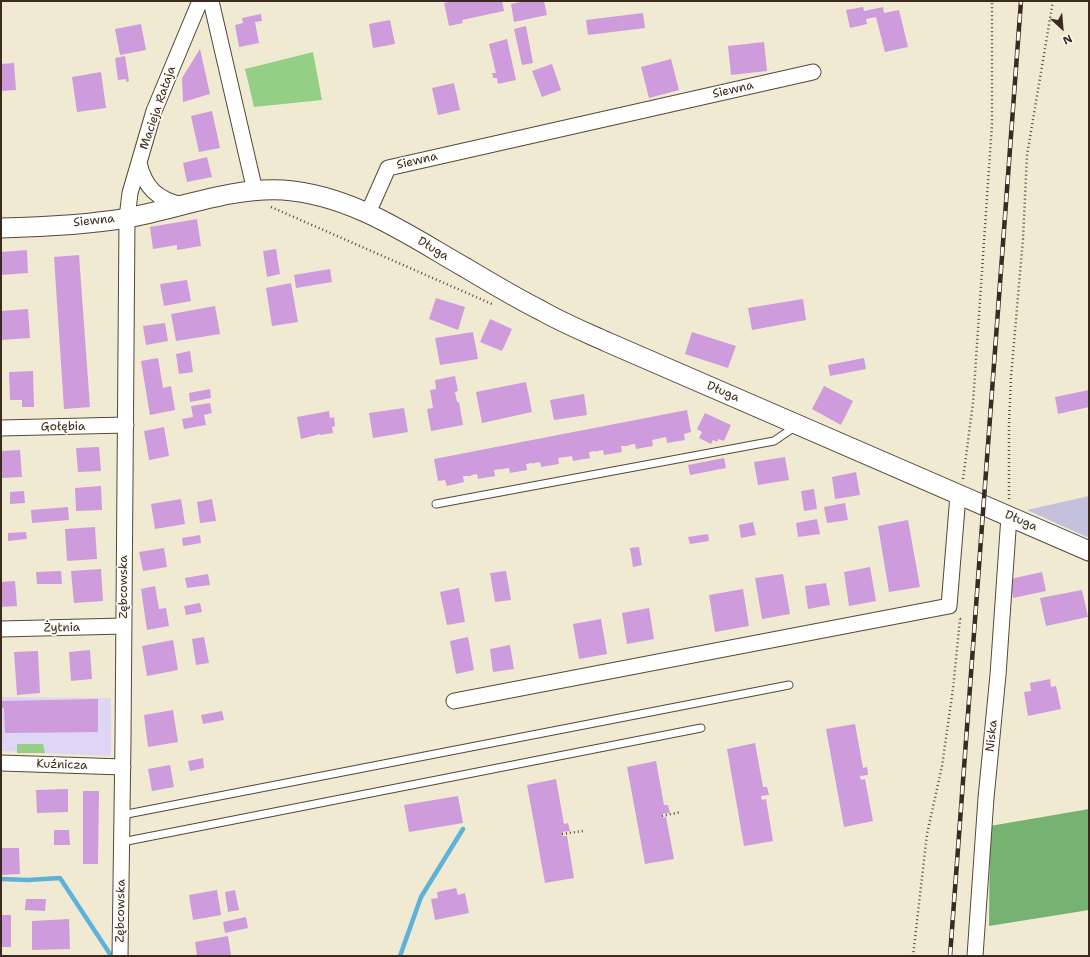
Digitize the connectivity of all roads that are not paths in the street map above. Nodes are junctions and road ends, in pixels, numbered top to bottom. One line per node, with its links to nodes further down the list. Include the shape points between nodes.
1 (200, 1): 4 (street, Macieja Rataja, via 154,111)
2 (211, 1): 5 (street)
3 (813, 72): 7 (street, Siewna, via 388,168)
4 (139, 163): 6 (street, via 142,176 152,190 168,202); 8 (street, Macieja Rataja, via 130,193)
5 (260, 198): 6 (street, Siewna); 7 (street, Siewna, via 282,190 313,194)
6 (182, 205): 8 (street, Siewna)
7 (368, 213): 10 (street, Długa, via 543,312)
8 (127, 218): 9 (street, Siewna); 11 (street, Zębcowska)
9 (1, 228)
10 (798, 424): 13 (street, Długa); 14 (lane, via 774,441)
11 (126, 425): 12 (street, Gołębia); 17 (street, Zębcowska)
12 (1, 428)
13 (958, 495): 15 (street, Długa); 20 (street, via 949,606)
14 (436, 504)
15 (1009, 516): 16 (street, Długa); 27 (street, Niska)
16 (1089, 551)
17 (124, 626): 18 (street, Żytnia); 23 (street, Zębcowska)
18 (1, 629)
19 (789, 685): 24 (lane)
20 (454, 701)
21 (701, 728): 25 (lane)
22 (1, 763): 23 (street, Kuźnicza)
23 (123, 767): 24 (street, Zębcowska)
24 (122, 815): 25 (street, Zębcowska)
25 (122, 842): 26 (street, Zębcowska)
26 (120, 956)
27 (975, 956)

